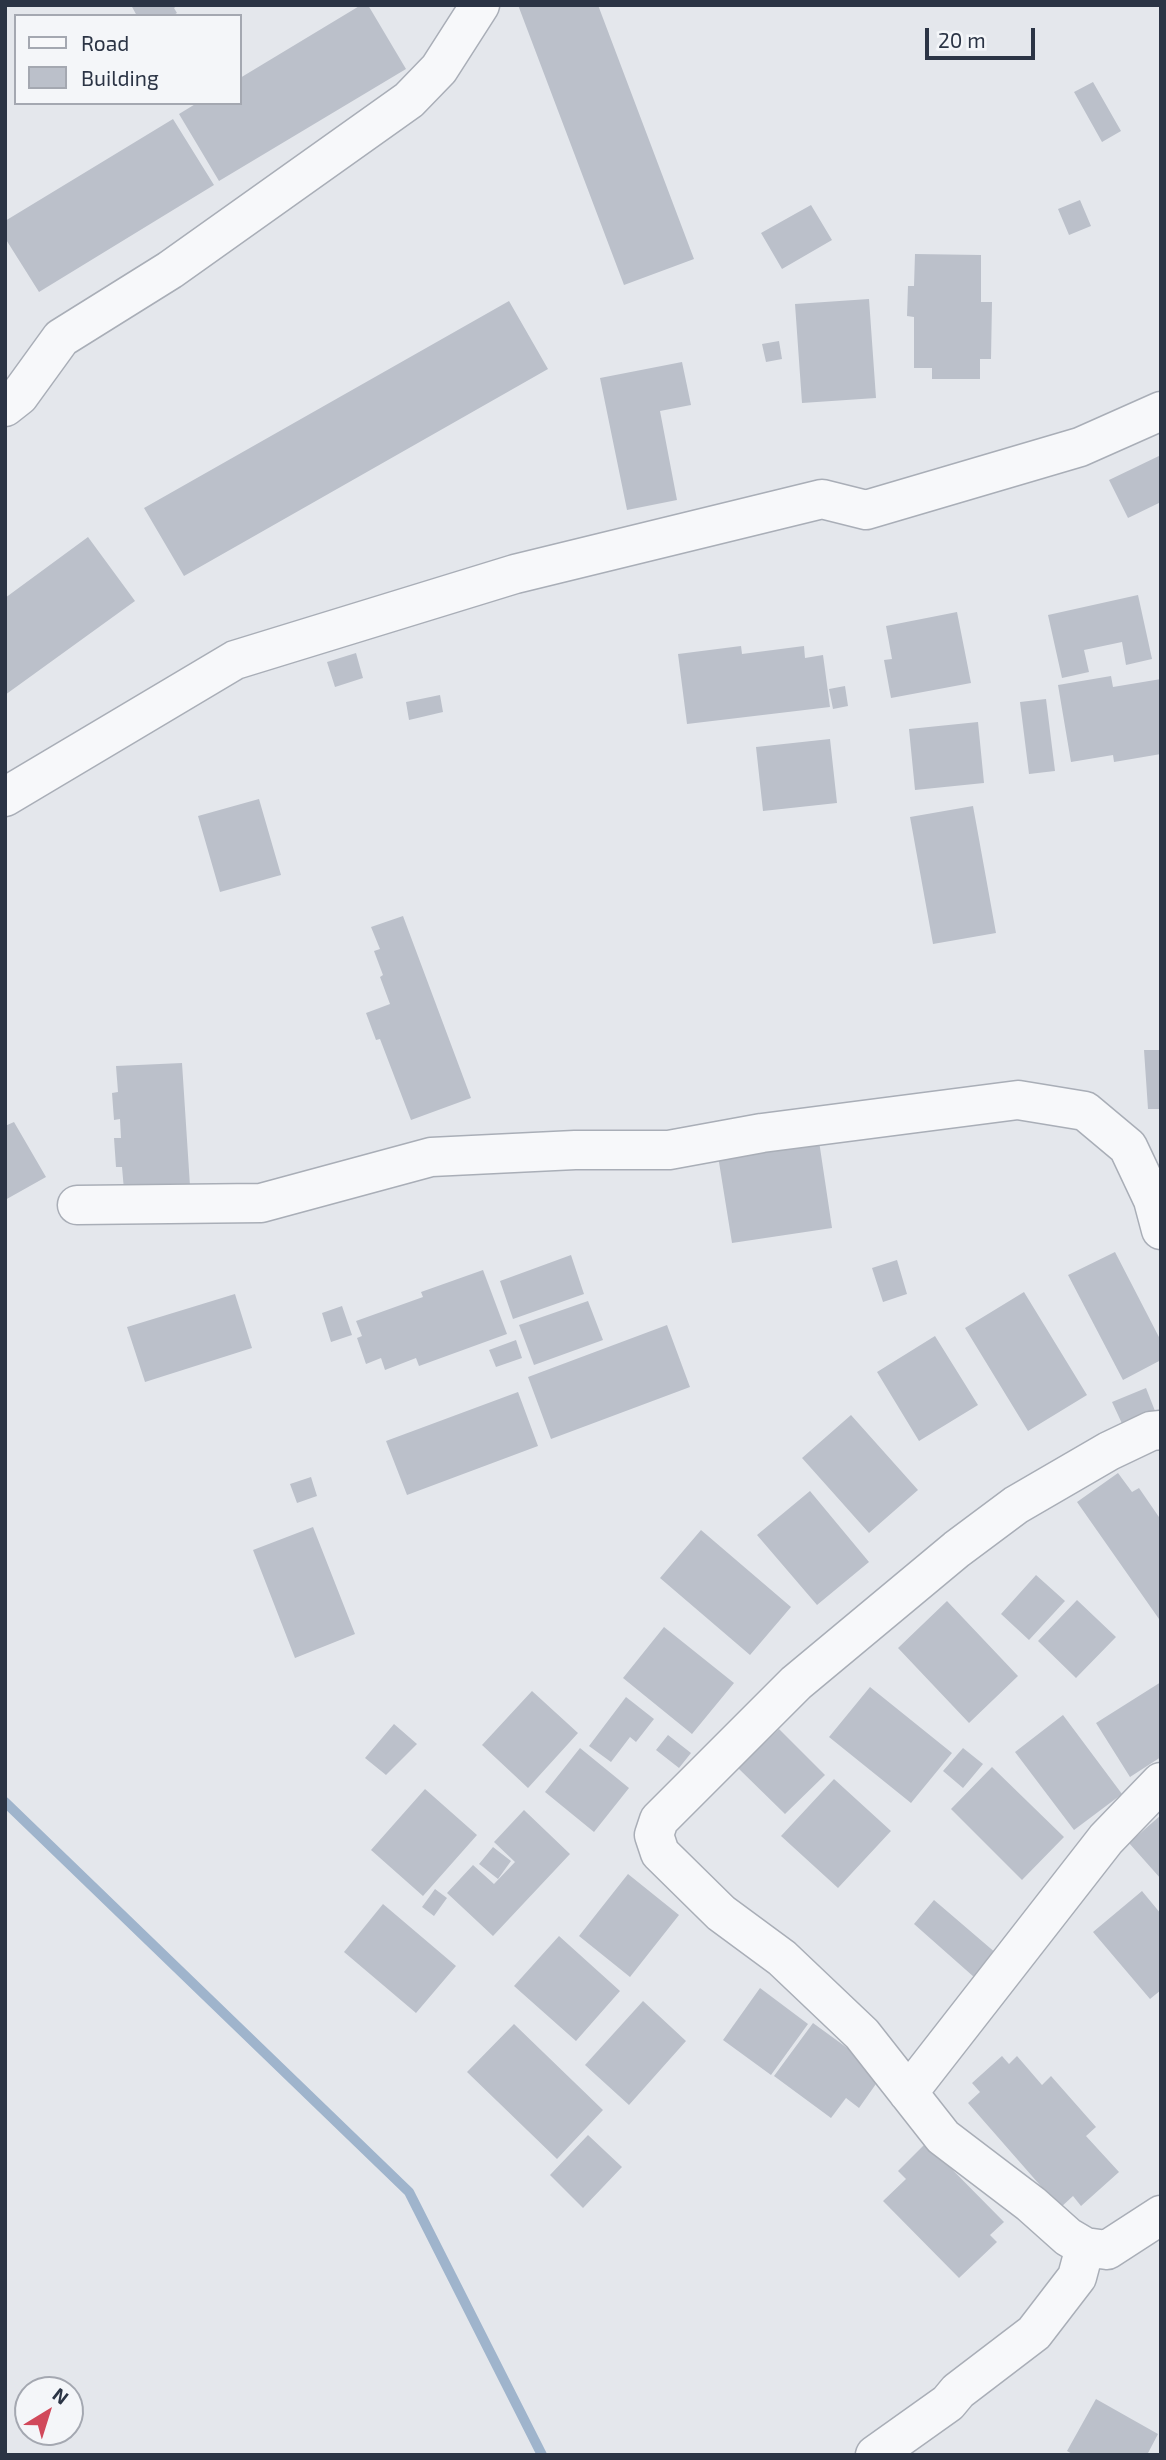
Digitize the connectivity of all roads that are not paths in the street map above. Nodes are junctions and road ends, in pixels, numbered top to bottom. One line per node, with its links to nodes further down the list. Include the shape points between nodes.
1 (480, 5): 2 (street, via 439,69 409,100 170,270 61,338 19,396)
2 (5, 407)
3 (1161, 411): 4 (street, via 1080,447 866,510 822,499 515,575 235,660)
4 (5, 797)
5 (77, 1205): 6 (street, via 261,1203 431,1157 669,1150 762,1133 1018,1100 1085,1111 1128,1147 1153,1200)
6 (1161, 1230)
7 (1161, 1430): 9 (street, via 1109,1451 1027,1498 957,1549 796,1683 659,1820 654,1835 660,1853 721,1913 782,1958 862,2034)
8 (1161, 1782): 9 (street, via 1106,1839)
9 (908, 2093): 11 (street, via 943,2137)
10 (1161, 2215): 11 (street, via 1107,2250)
11 (1085, 2247): 12 (street, via 1072,2285 1034,2333)
12 (875, 2455)

